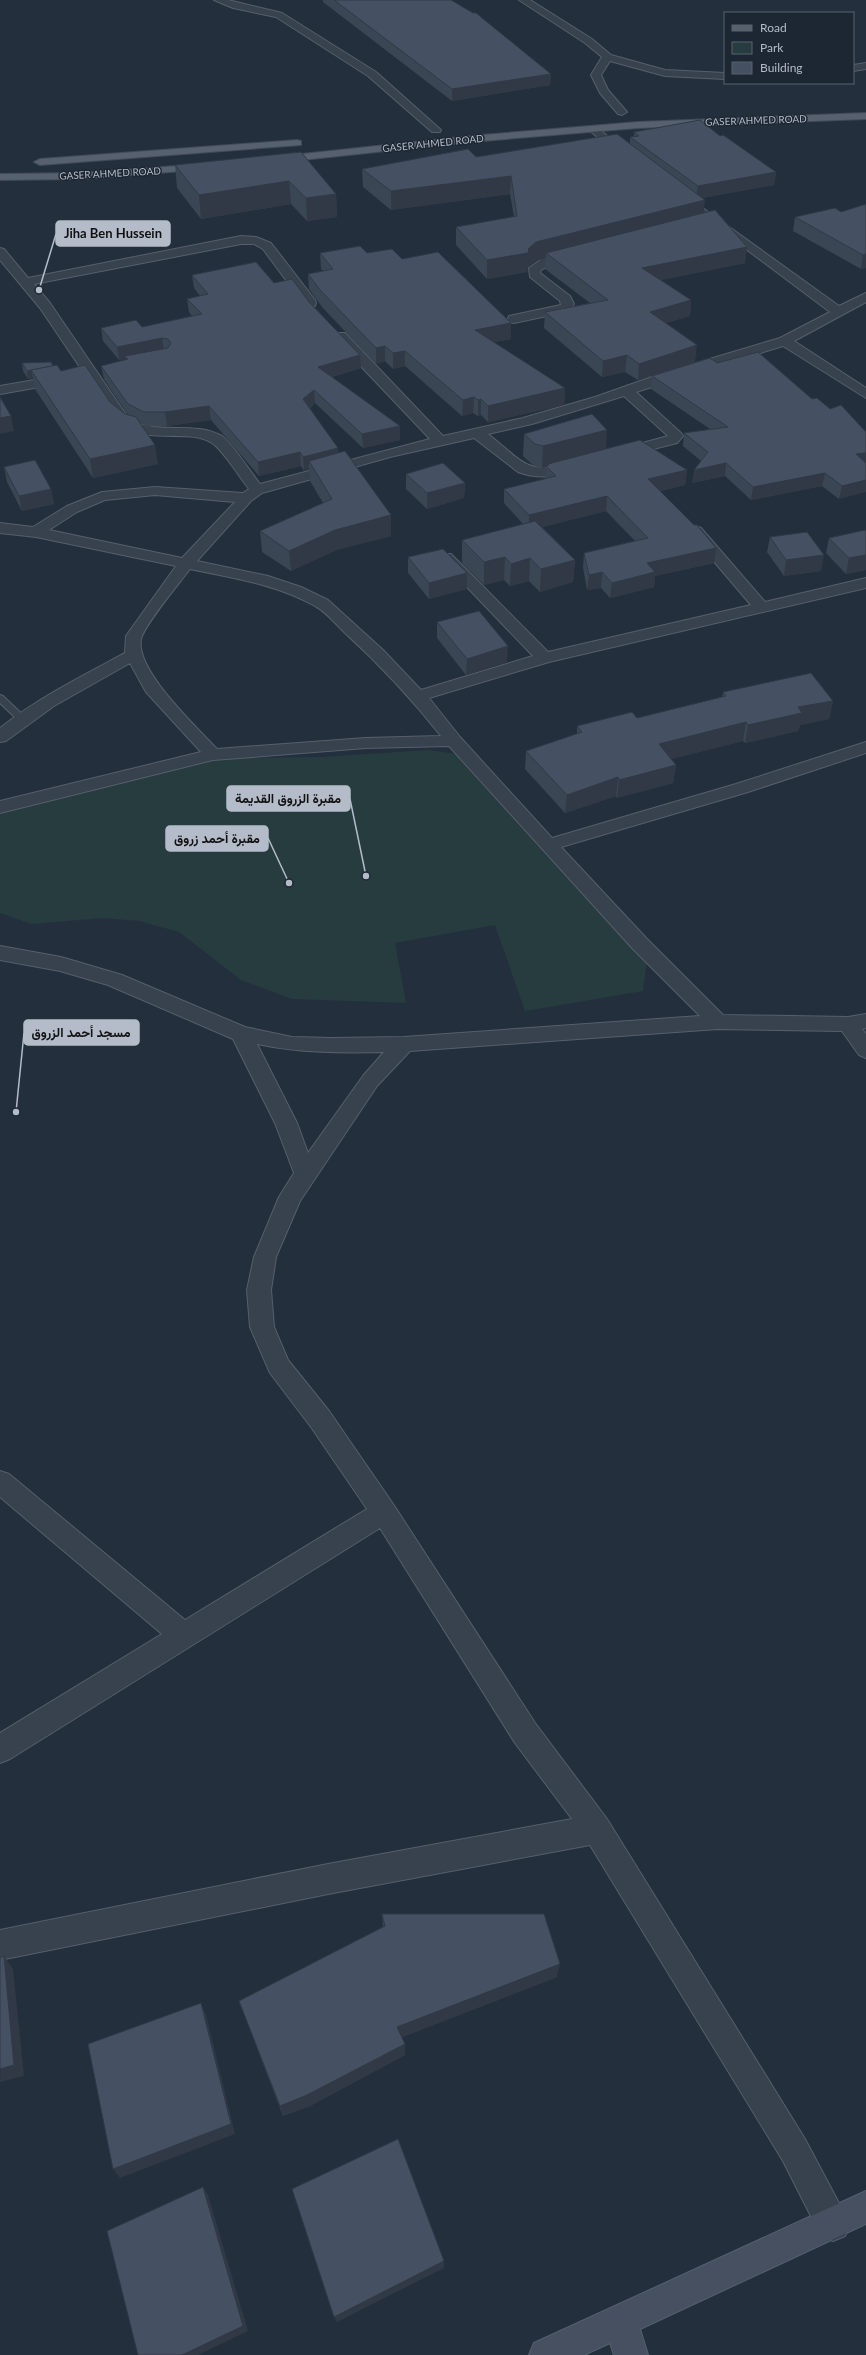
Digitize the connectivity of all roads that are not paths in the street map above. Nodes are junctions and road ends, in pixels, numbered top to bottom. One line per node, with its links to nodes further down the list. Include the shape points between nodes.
1 (219, 0): 12 (street, via 279,15 372,74)
2 (524, 0): 3 (street, via 555,22 596,45)
3 (607, 57): 6 (street, via 666,74 686,77); 8 (street, via 596,75 599,86)
4 (866, 66): 5 (street)
5 (854, 68)
6 (724, 76)
7 (637, 110): 8 (main road)
8 (622, 112): 9 (main road)
9 (607, 113)
10 (866, 116): 11 (main road, GASER AHMED ROAD, via 645,124)
11 (594, 129): 15 (main road, GASER AHMED ROAD, via 470,138); 16 (street)
12 (440, 130): 13 (main road, GASER AHMED ROAD)
13 (420, 132)
14 (309, 142): 17 (main road, GASER AHMED ROAD, via 230,150)
15 (261, 161)
16 (635, 161)
17 (30, 162)
18 (214, 166): 19 (main road, GASER AHMED ROAD, via 81,176)
19 (0, 177)
20 (672, 188): 21 (street)
21 (715, 220): 22 (street); 28 (street)
22 (700, 224)
23 (0, 252): 25 (street)
24 (584, 253): 29 (street, via 546,262 535,268 534,274 565,299 568,304 565,308)
25 (26, 282): 27 (street, via 241,240 256,241 267,246); 33 (street)
26 (866, 297): 28 (street)
27 (316, 311)
28 (837, 311): 31 (street)
29 (514, 319)
30 (330, 326): 38 (street)
31 (785, 341): 35 (street); 36 (street)
32 (104, 369): 33 (street)
33 (89, 372): 34 (street); 41 (street, via 124,422 132,429 143,432 194,432 210,435 218,440)
34 (0, 390)
35 (627, 391): 37 (street); 39 (street, via 676,436 672,440)
36 (866, 394)
37 (477, 433): 38 (street); 40 (street, via 530,472 542,474)
38 (439, 441): 41 (street)
39 (607, 458)
40 (584, 464)
41 (252, 494): 44 (street, via 154,491 102,496 72,509); 46 (street)
42 (685, 521): 48 (street, via 701,536)
43 (0, 528): 44 (street)
44 (36, 532): 46 (street)
45 (445, 556): 50 (street)
46 (187, 562): 49 (street, via 134,636); 51 (street, via 262,579 295,590 322,603 377,653)
47 (866, 583): 48 (street)
48 (760, 606): 50 (street)
49 (133, 655): 53 (street); 57 (street, via 152,688)
50 (544, 658): 51 (street)
51 (418, 696): 55 (street)
52 (0, 698): 53 (lane)
53 (22, 719): 54 (street)
54 (0, 737)
55 (454, 741): 57 (street, via 366,743); 59 (street)
56 (866, 747): 59 (street, via 742,788)
57 (213, 755): 58 (street)
58 (0, 807)
59 (548, 845): 61 (street, via 640,944)
60 (0, 953): 63 (street, via 61,964 115,980)
61 (718, 1022): 62 (street); 64 (street)
62 (857, 1023): 65 (street)
63 (241, 1034): 64 (street, via 292,1044); 66 (street, via 286,1122)
64 (404, 1044): 66 (street, via 370,1081)
65 (866, 1050)
66 (305, 1173): 68 (street, via 290,1198 265,1257 259,1290 262,1327 278,1366 320,1420)
67 (0, 1482): 69 (street)
68 (384, 1512): 69 (street); 71 (street, via 525,1732)
69 (184, 1636): 70 (street)
70 (0, 1749)
71 (597, 1829): 72 (street, via 328,1879); 74 (street, via 794,2150)
72 (0, 1945)
73 (866, 2207): 74 (street)
74 (833, 2224): 75 (street)
75 (620, 2321): 76 (street); 77 (street)
76 (546, 2355)
77 (631, 2355)

